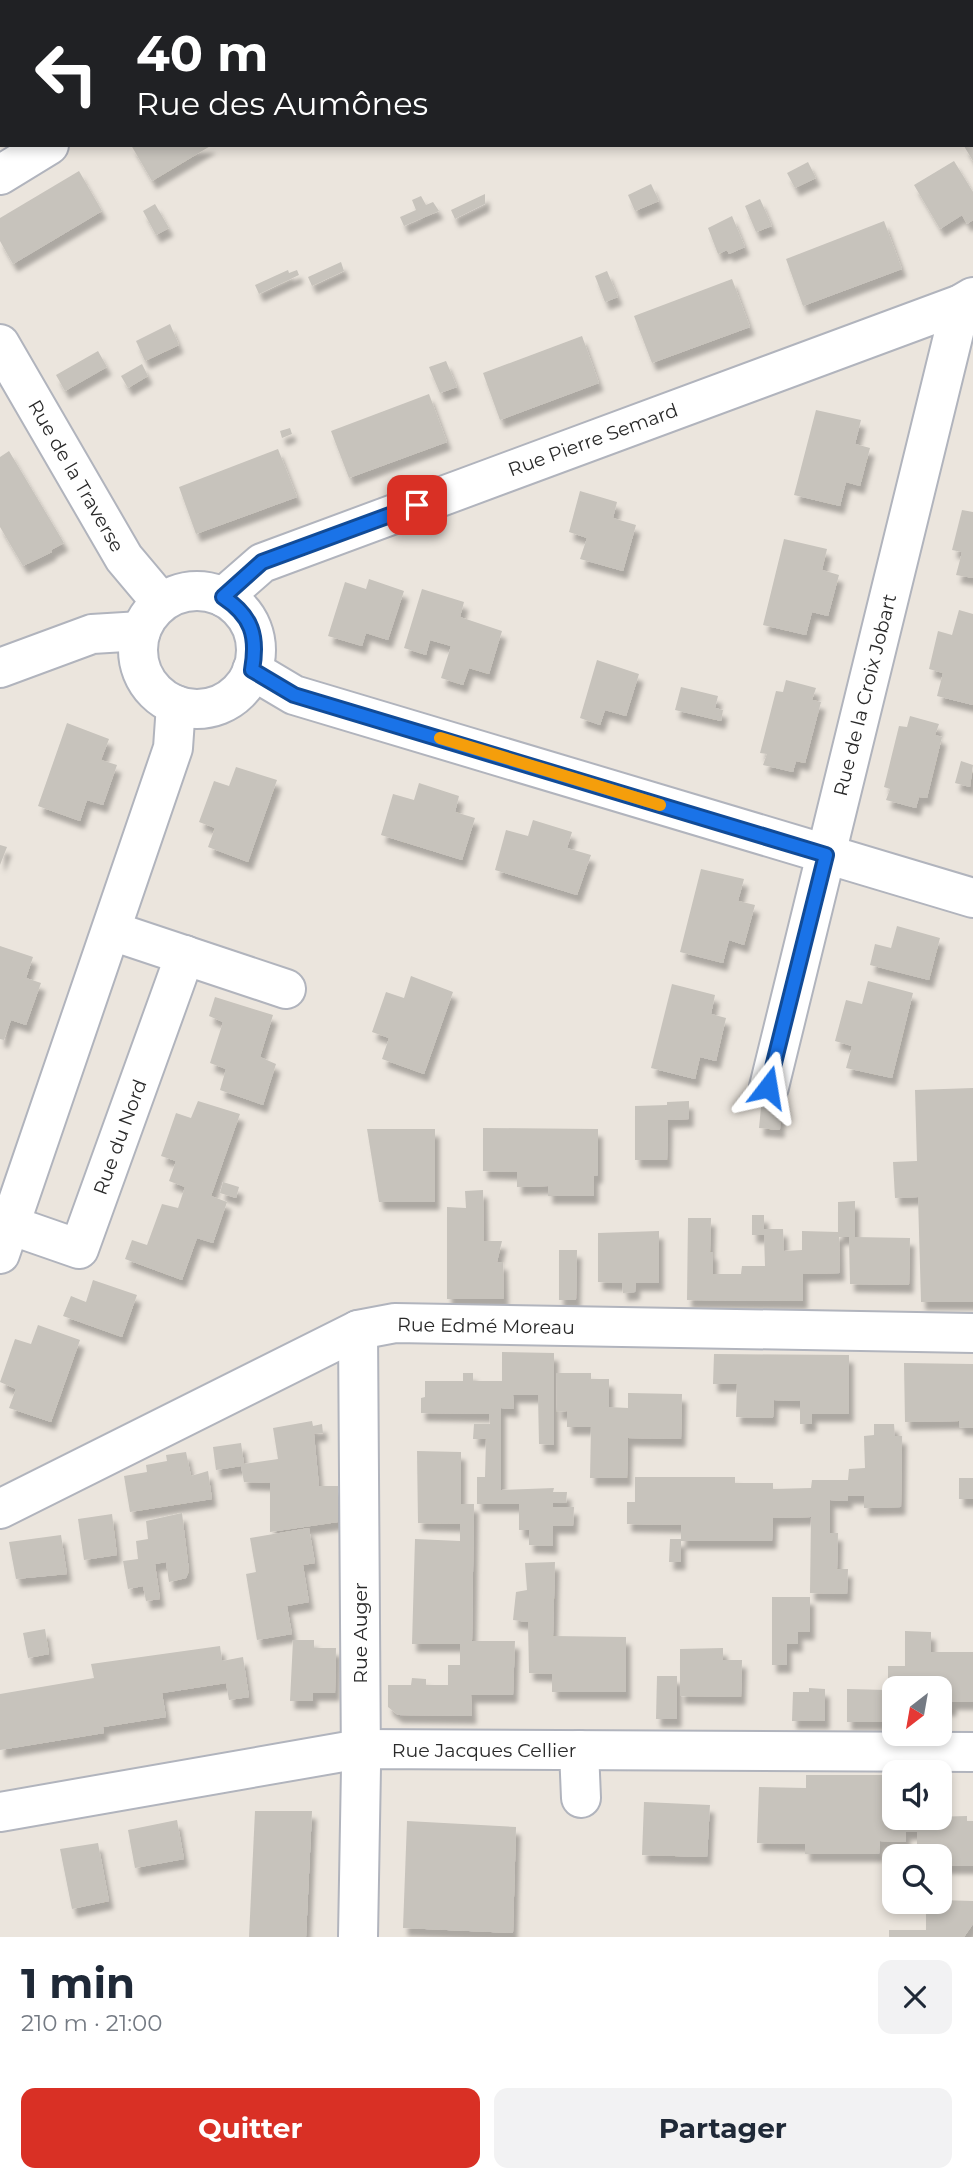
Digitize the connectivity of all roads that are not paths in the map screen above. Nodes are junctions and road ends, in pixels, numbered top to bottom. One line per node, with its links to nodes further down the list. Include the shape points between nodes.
1 (46, 147): 2 (street)
2 (0, 175)
3 (969, 306): 5 (street, Rue Pierre Semard, via 262,562); 10 (street, Rue de la Croix Jobart)
4 (0, 344): 6 (street, Rue de la Traverse, via 124,558)
5 (223, 597): 6 (street, via 192,591 176,595); 8 (street, via 248,620 254,636)
6 (151, 617): 7 (street); 9 (street, via 138,649 140,667 160,696)
7 (0, 668)
8 (252, 670): 9 (street, via 230,698 213,707); 10 (street, via 294,695)
9 (176, 705): 12 (street, Rue du Nord, via 173,748)
10 (826, 855): 11 (street); 15 (street, Rue de la Croix Jobart)
11 (973, 898)
12 (112, 931): 13 (street); 16 (street, Rue du Nord)
13 (185, 955): 14 (street); 16 (street, Rue du Nord, via 79,1249)
14 (286, 989)
15 (768, 1087)
16 (5, 1240)
17 (358, 1330): 18 (street, Rue Edmé Moreau, via 395,1323); 19 (street, Rue Edmé Moreau); 20 (street, Rue Auger)
18 (973, 1333)
19 (0, 1509)
20 (360, 1749): 21 (street, Rue Jacques Cellier); 24 (street, Rue Jacques Cellier); 25 (street, Rue Auger)
21 (579, 1750): 22 (street, Rue Jacques Cellier); 23 (street)
22 (973, 1752)
23 (581, 1798)
24 (0, 1812)
25 (358, 1937)

